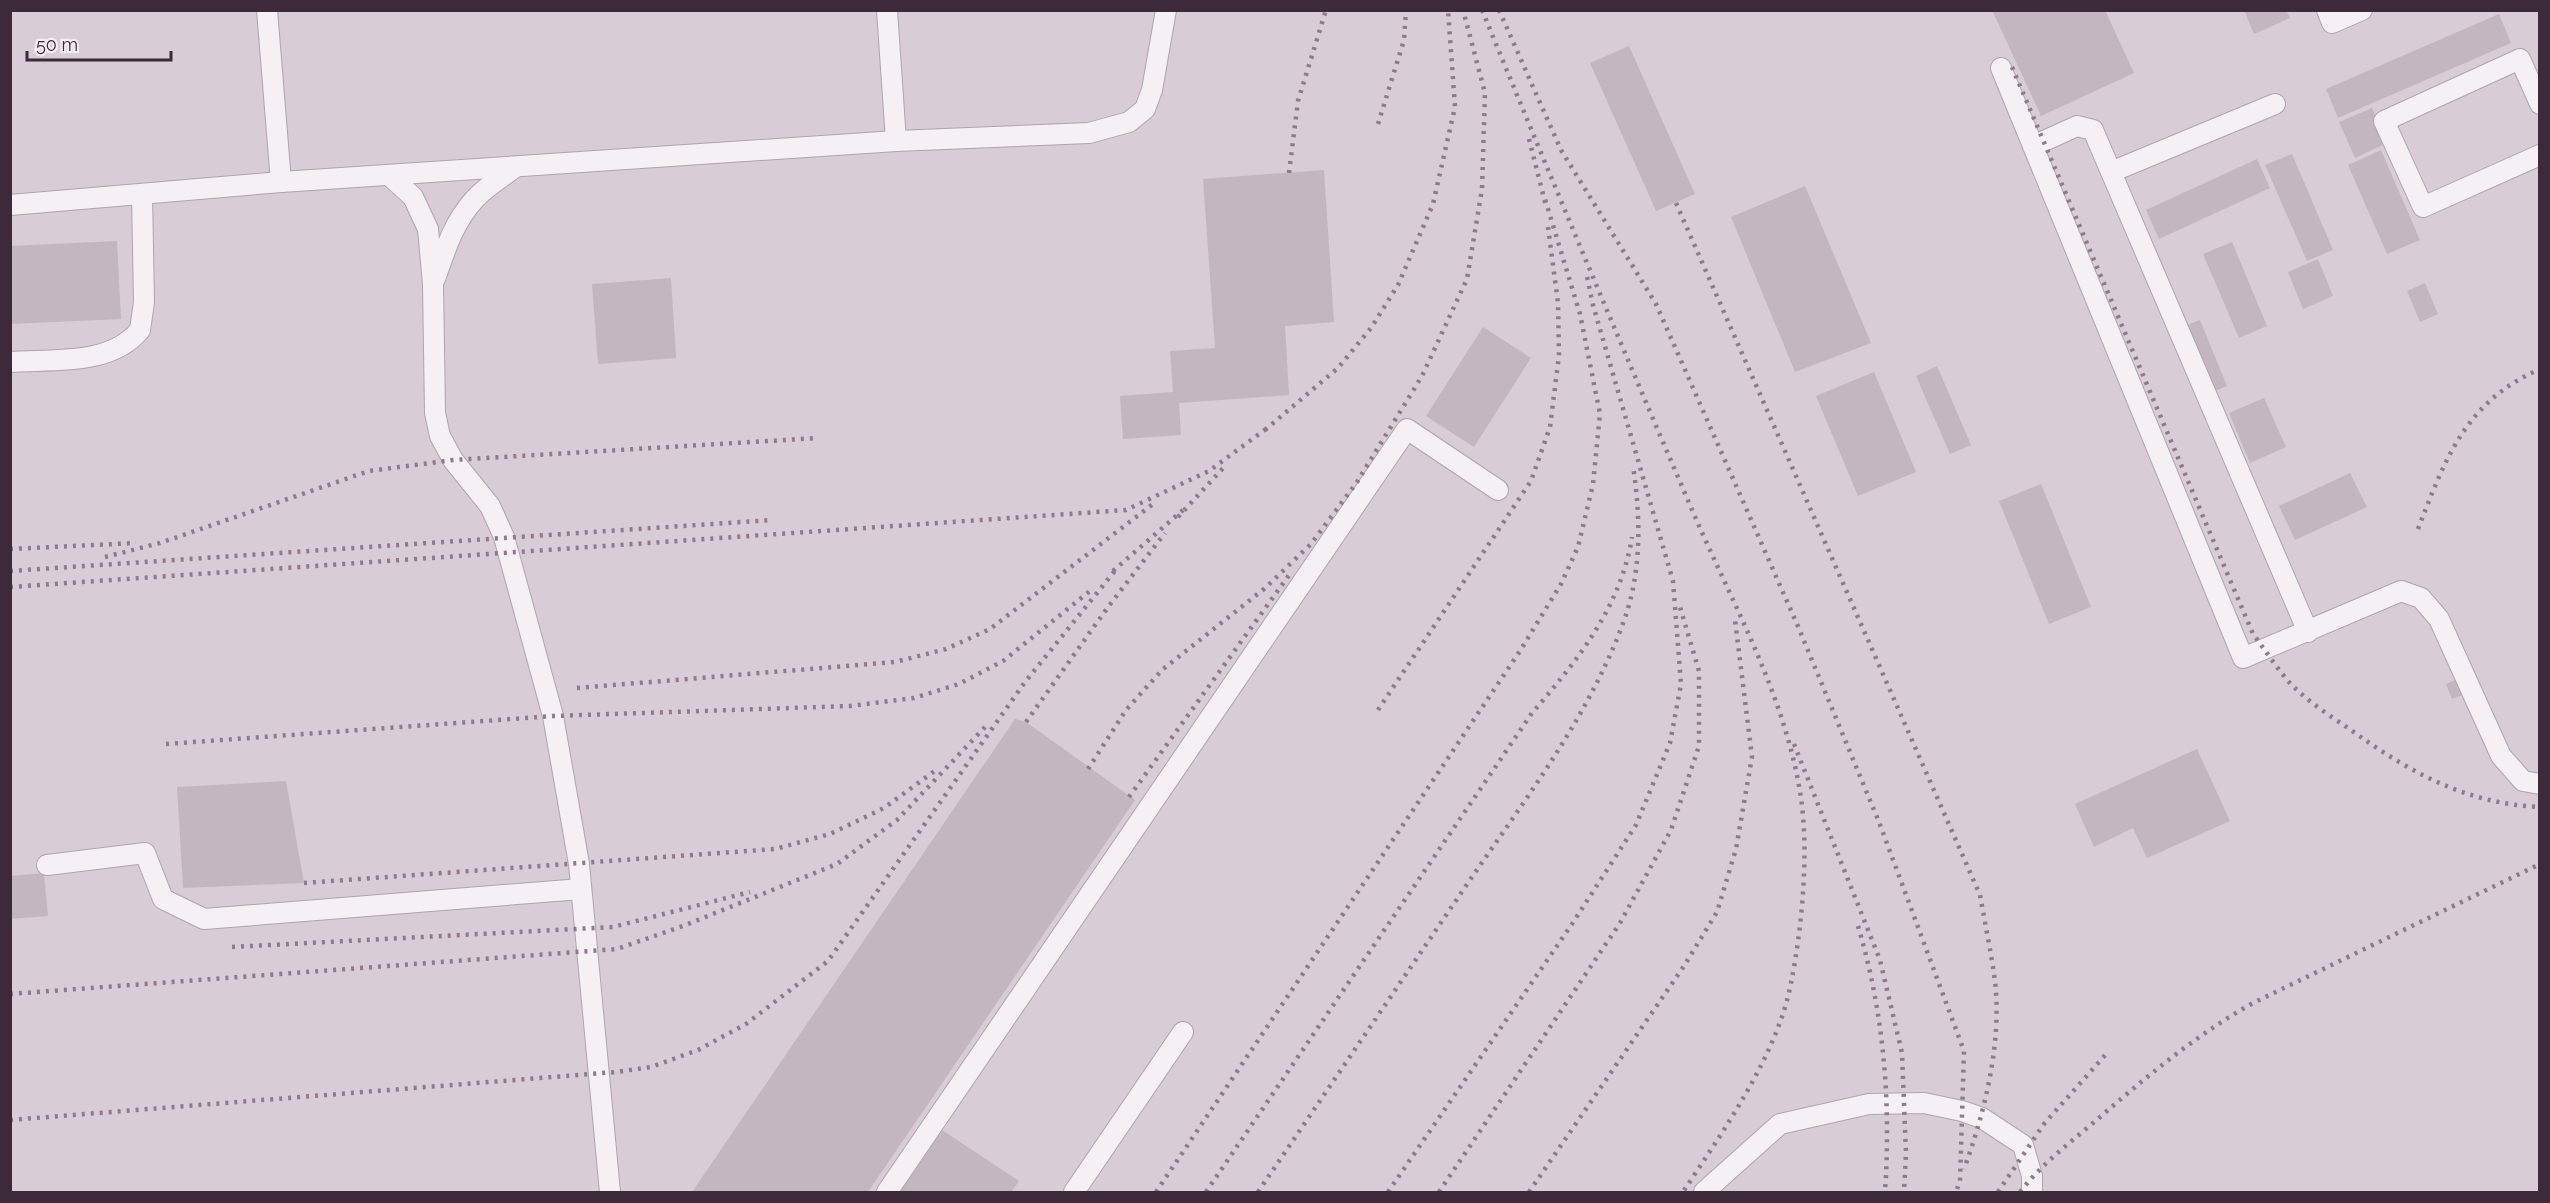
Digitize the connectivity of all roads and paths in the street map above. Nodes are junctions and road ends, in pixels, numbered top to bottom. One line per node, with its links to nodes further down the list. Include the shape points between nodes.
1 (267, 10): 15 (lane)
2 (887, 10): 9 (lane)
3 (1166, 10): 9 (lane, via 1152,90 1145,109 1128,122 1089,133)
4 (2327, 10): 5 (lane, via 2332,23)
5 (2362, 10)
6 (2001, 68): 10 (lane)
7 (2275, 104): 13 (lane)
8 (2540, 104): 11 (lane, via 2520,60 2384,121 2423,207)
9 (896, 141): 12 (lane)
10 (2033, 146): 13 (lane, via 2077,126 2094,130); 21 (lane, via 2243,658)
11 (2540, 154)
12 (514, 168): 14 (lane); 18 (lane, via 475,198 461,216)
13 (2111, 172): 21 (lane)
14 (390, 176): 15 (lane); 18 (lane, via 413,197 428,229)
15 (281, 182): 16 (lane)
16 (142, 195): 17 (lane); 19 (lane, via 144,302 140,330 120,348 100,356)
17 (10, 204)
18 (433, 284): 24 (lane, via 435,413 440,436 453,460 490,506 504,537 553,716)
19 (10, 362)
20 (1498, 490): 27 (lane, via 1407,429)
21 (2308, 632): 22 (lane, via 2401,591 2421,598 2439,619 2501,756 2523,781)
22 (2540, 784)
23 (47, 865): 24 (lane, via 144,853 163,899 204,919)
24 (582, 889): 26 (lane)
25 (1183, 1032): 28 (lane)
26 (610, 1192)
27 (887, 1192)
28 (1074, 1192)
29 (1704, 1192): 30 (lane, via 1780,1124 1886,1102 1924,1103 1982,1118 2023,1144)
30 (2032, 1192)

